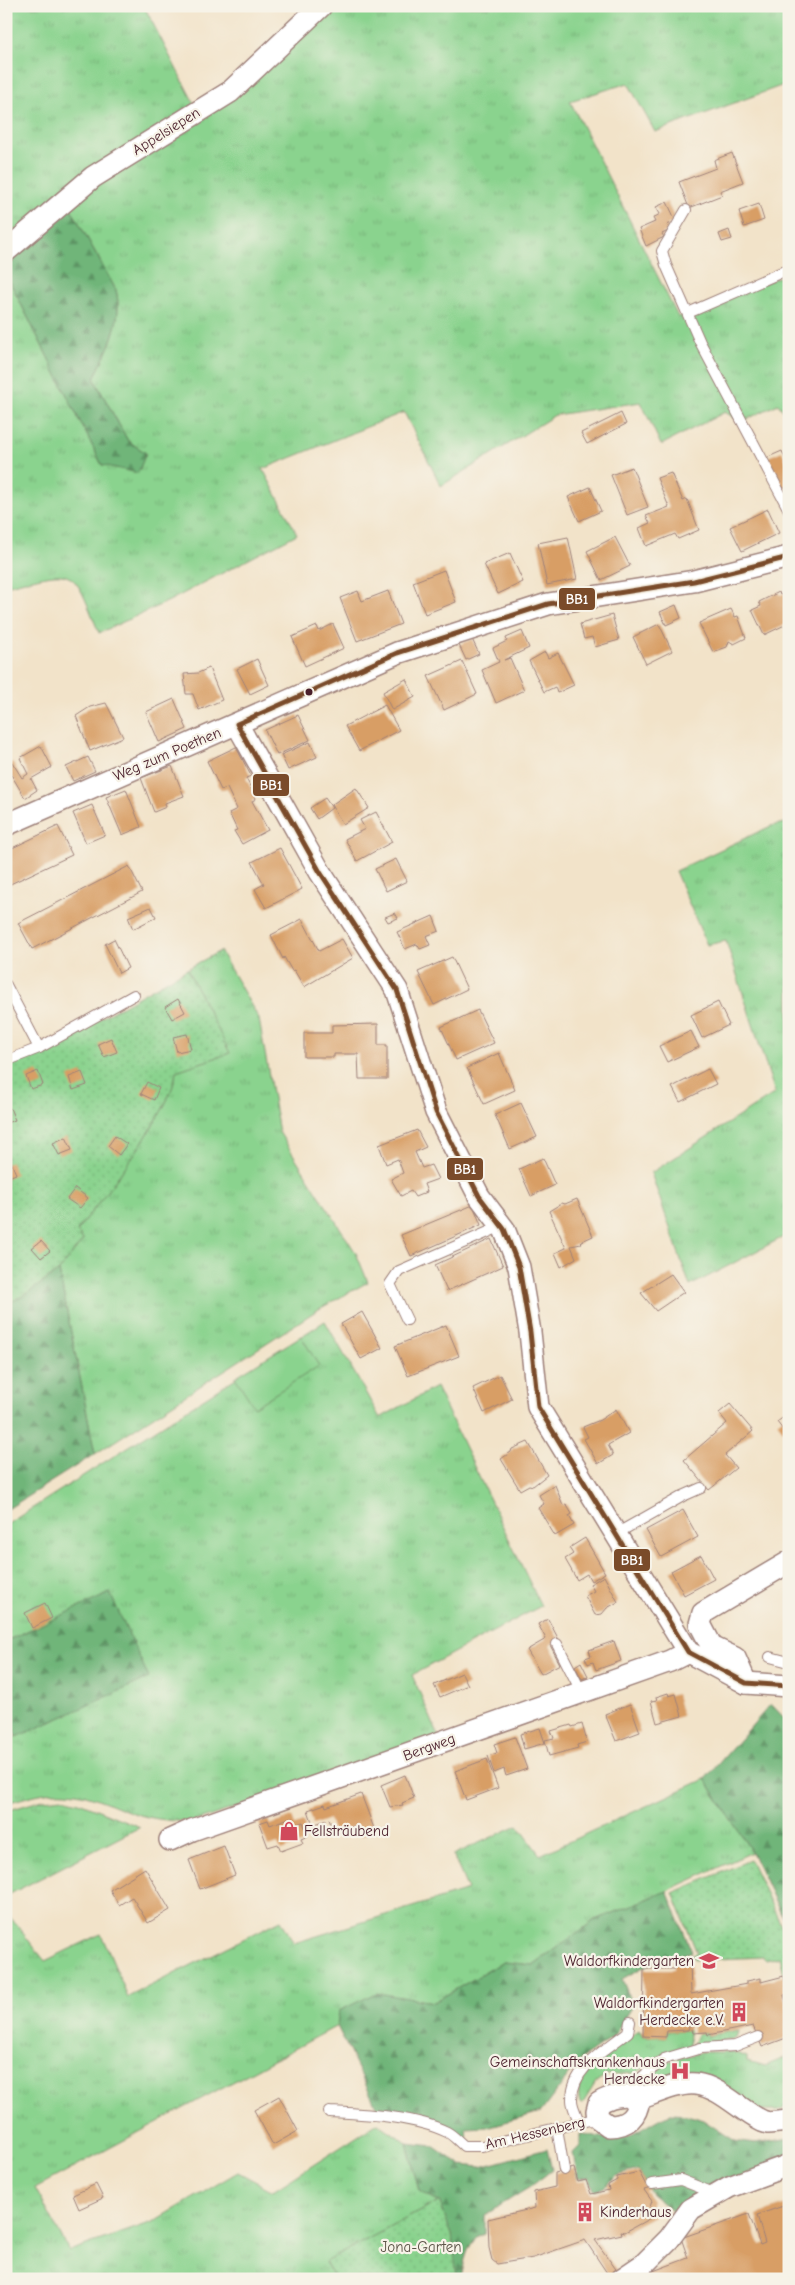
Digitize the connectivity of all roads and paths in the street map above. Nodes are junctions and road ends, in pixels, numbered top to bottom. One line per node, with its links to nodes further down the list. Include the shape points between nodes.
1 (321, 6): 3 (street, Appelsiepen, via 230,92 93,177)
2 (686, 210): 5 (lane, via 662,252)
3 (6, 251)
4 (789, 269): 5 (lane)
5 (688, 313): 6 (lane)
6 (789, 510)
7 (789, 557): 8 (street, Weg zum Poethen, via 694,582 548,604 397,653)
8 (237, 724): 9 (street, Weg zum Poethen); 14 (street, via 320,872 397,990 436,1112 479,1196)
9 (6, 825)
10 (6, 984): 12 (lane)
11 (134, 995): 12 (lane)
12 (39, 1048): 13 (lane)
13 (6, 1060)
14 (502, 1226): 15 (lane, via 399,1271 390,1284); 17 (street, via 520,1267 538,1407)
15 (407, 1320)
16 (702, 1488): 17 (lane)
17 (614, 1535): 20 (street)
18 (789, 1562): 23 (street, via 703,1613 700,1624 712,1647 735,1658)
19 (557, 1644): 25 (lane)
20 (688, 1652): 23 (street); 25 (street, Bergweg, via 670,1662)
21 (770, 1657): 22 (lane)
22 (789, 1662)
23 (746, 1683): 24 (street)
24 (789, 1686)
25 (582, 1693): 26 (street, Bergweg)
26 (170, 1840)
27 (630, 2022): 31 (lane, via 628,2032 584,2067 577,2080 572,2100)
28 (758, 2037): 29 (lane, via 735,2046 701,2048 664,2058 641,2078)
29 (639, 2099): 31 (street, Am Hessenberg, via 626,2095 604,2100); 32 (street, Am Hessenberg, via 696,2084 762,2121)
30 (329, 2112): 33 (lane, Am Hessenberg, via 378,2115 419,2124 448,2132 464,2146 482,2146)
31 (588, 2120): 33 (lane, Am Hessenberg)
32 (788, 2120)
33 (557, 2128): 35 (lane)
34 (789, 2166): 37 (street)
35 (564, 2170)
36 (652, 2184): 37 (lane, via 680,2180)
37 (717, 2194): 38 (street, via 691,2209 669,2239 644,2264)
38 (622, 2279)

